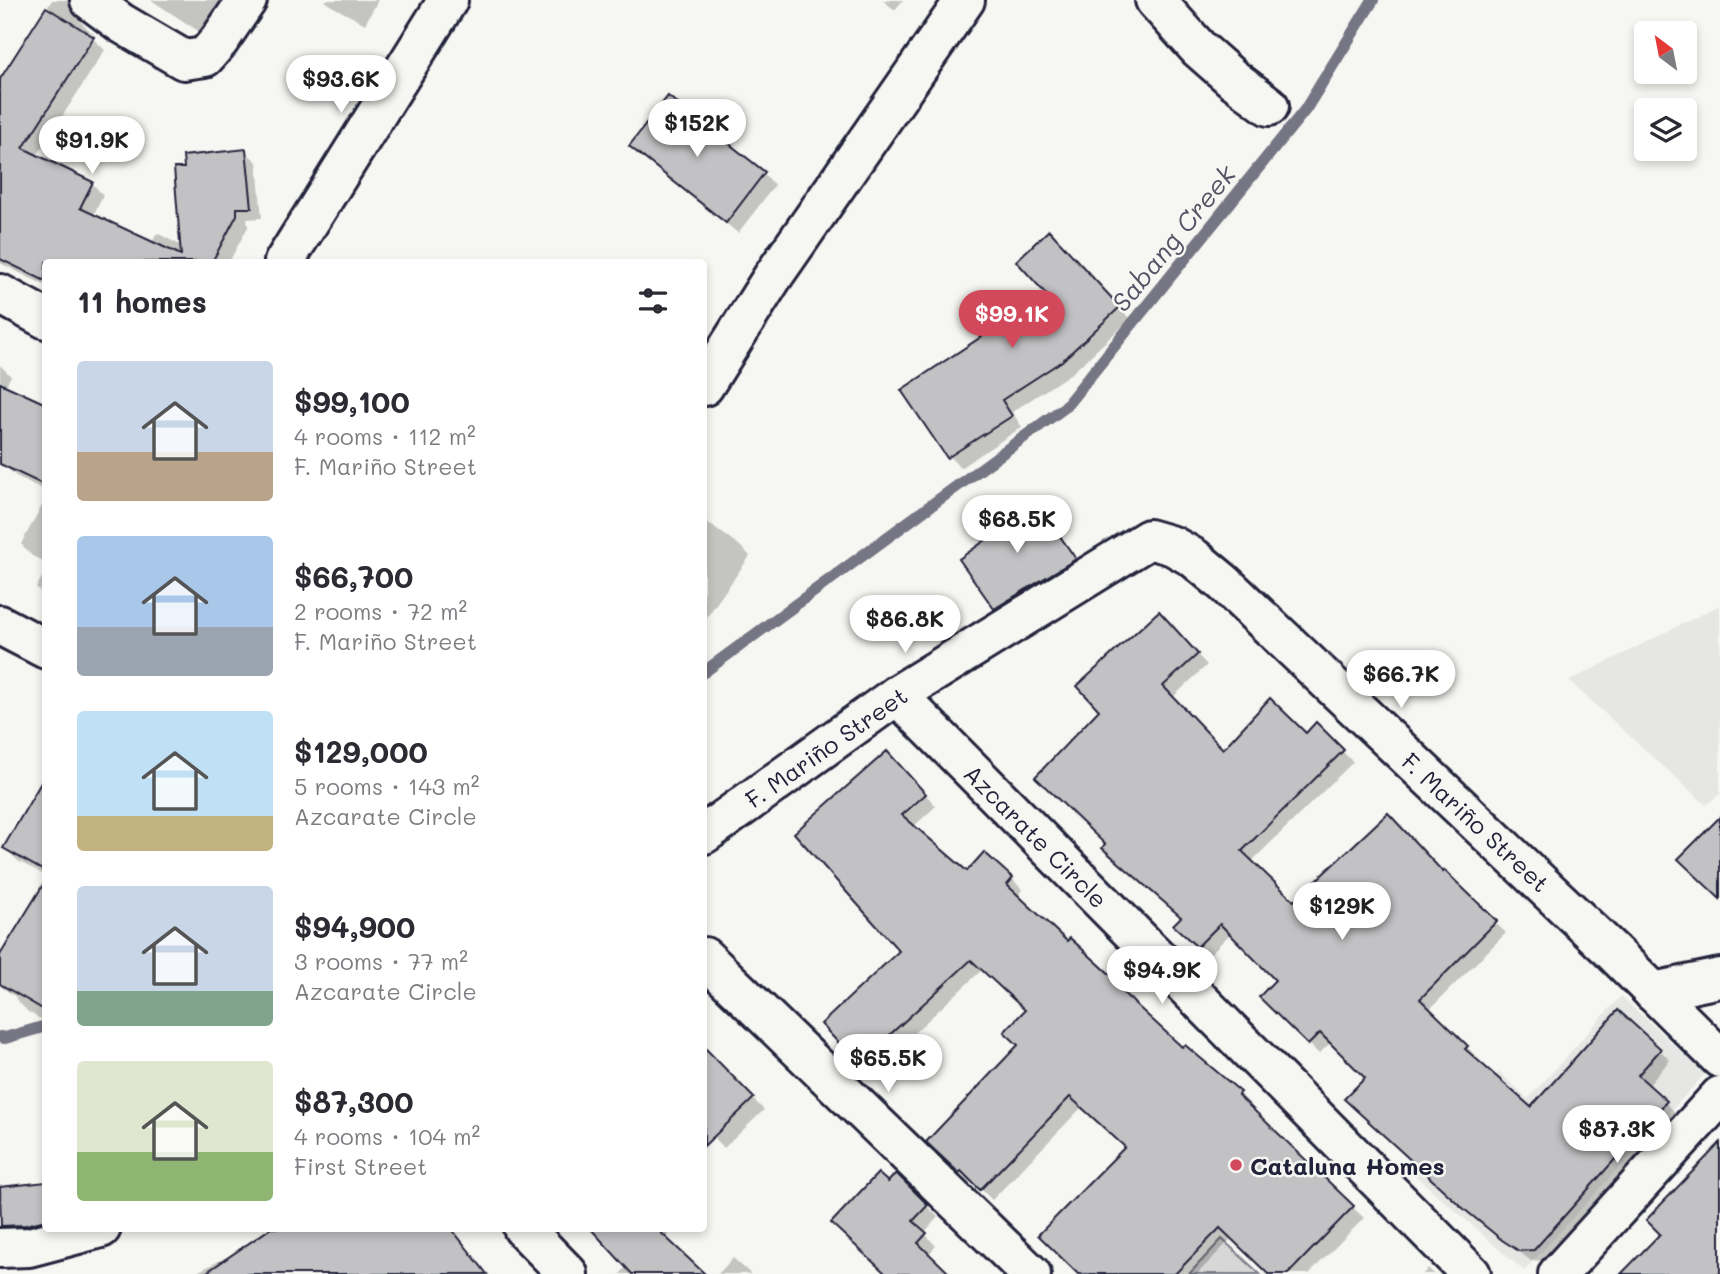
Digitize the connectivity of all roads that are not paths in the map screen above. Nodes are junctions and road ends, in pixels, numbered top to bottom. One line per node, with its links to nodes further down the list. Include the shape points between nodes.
1 (90, 0): 2 (street, via 184,60 205,57)
2 (247, 0)
3 (448, 0): 7 (street)
4 (965, 0): 10 (street, via 772,278)
5 (1155, 0): 6 (street, via 1199,49)
6 (1269, 106)
7 (286, 259)
8 (0, 294): 9 (street)
9 (42, 317)
10 (707, 381)
11 (0, 625): 12 (street)
12 (42, 647)
13 (897, 695): 14 (street, F. Mariño Street); 17 (street, F. Mariño Street, via 1149,539 1173,546 1224,583); 25 (street, Azcarate Circle)
14 (707, 832)
15 (707, 960): 24 (street)
16 (1720, 978): 17 (street)
17 (1653, 992): 18 (street, F. Mariño Street)
18 (1720, 1058)
19 (1720, 1096): 26 (street)
20 (86, 1232): 22 (street, via 29,1247)
21 (527, 1232): 23 (street)
22 (0, 1248)
23 (568, 1274)
24 (1031, 1274)
25 (1471, 1274)
26 (1558, 1274)

